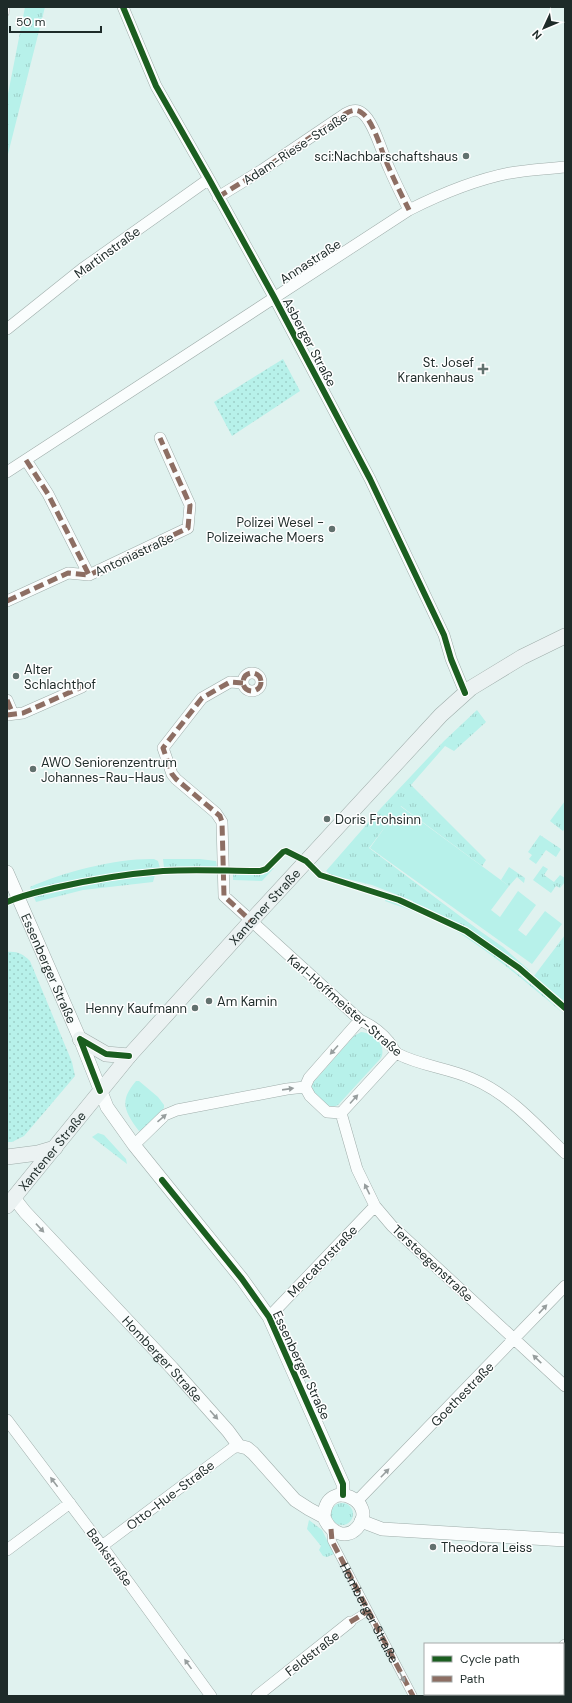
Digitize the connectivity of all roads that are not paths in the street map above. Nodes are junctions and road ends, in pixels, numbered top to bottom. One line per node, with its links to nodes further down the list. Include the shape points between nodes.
1 (123, 7): 3 (street, Asberger Straße, via 156,86)
2 (565, 167): 5 (street, Annastraße, via 509,173 447,191)
3 (209, 179): 4 (street, Asberger Straße); 7 (street, Martinstraße, via 82,269)
4 (218, 197): 5 (street, Adam-Riese-Straße, via 256,175 352,110 363,113 370,122 388,168); 6 (street, Asberger Straße)
5 (409, 210): 6 (street, Annastraße)
6 (274, 297): 9 (street, Annastraße); 16 (street, Asberger Straße, via 370,479 444,635)
7 (7, 329)
8 (160, 438): 11 (street, Antoniastraße, via 190,505 188,528)
9 (26, 460): 10 (street, Annastraße); 11 (street, Antoniastraße, via 48,494)
10 (7, 472)
11 (89, 575): 12 (street, via 68,573)
12 (7, 601)
13 (565, 636): 16 (main road, Xantener Straße, via 522,657)
14 (243, 683): 20 (street, Karl-Hoffmeister-Straße, via 230,682 202,698 163,748 176,779 220,816 224,896)
15 (82, 686): 18 (street, via 23,713)
16 (465, 693): 20 (main road, Xantener Straße, via 441,715)
17 (7, 700): 18 (street)
18 (10, 714)
19 (7, 872): 22 (street, Essenberger Straße)
20 (251, 921): 21 (street, Karl-Hoffmeister-Straße); 24 (main road, Xantener Straße)
21 (360, 1020): 23 (street, Karl-Hoffmeister-Straße, via 390,1042); 25 (street, one-way to 25, via 309,1078)
22 (80, 1039): 24 (main road, via 106,1054); 26 (street, Essenberger Straße)
23 (396, 1053): 27 (street, one-way to 23); 30 (street, Karl-Hoffmeister-Straße, via 473,1078 495,1090)
24 (129, 1056): 26 (main road, Xantener Straße)
25 (305, 1087): 27 (street, via 310,1096 327,1112); 28 (street, one-way to 25, via 166,1114 177,1110)
26 (100, 1091): 28 (street, Essenberger Straße, via 110,1113); 29 (main road, Xantener Straße)
27 (341, 1113): 33 (street, Tersteegenstraße, one-way to 27, via 357,1169)
28 (134, 1145): 35 (street, Essenberger Straße, via 242,1279)
29 (55, 1148): 31 (main road); 32 (main road, Xantener Straße)
30 (565, 1153)
31 (7, 1157)
32 (9, 1198): 39 (street, Homberger Straße, one-way to 39, via 172,1368)
33 (375, 1206): 35 (street, Mercatorstraße); 36 (street, Tersteegenstraße, via 392,1226)
34 (565, 1286): 36 (street, Goethestraße, one-way to 34)
35 (269, 1317): 40 (street, Essenberger Straße, via 343,1484)
36 (515, 1339): 37 (street, Tersteegenstraße, one-way to 36); 41 (street, Goethestraße, one-way to 36)
37 (565, 1386)
38 (7, 1420): 42 (street, Bankstraße, one-way to 38)
39 (239, 1446): 43 (street, Homberger Straße, via 253,1453 295,1500); 47 (street, Otto-Hue-Straße)
40 (343, 1495): 41 (street, via 351,1496); 43 (street, via 328,1502)
41 (357, 1501): 44 (street, via 363,1513)
42 (70, 1503): 47 (street, Bankstraße); 48 (street)
43 (324, 1517): 45 (street, Homberger Straße)
44 (361, 1522): 45 (street, via 353,1531 346,1534); 46 (street, via 382,1529)
45 (331, 1529): 49 (street, Homberger Straße, via 332,1541)
46 (565, 1540)
47 (102, 1546): 51 (street, Bankstraße, one-way to 47)
48 (7, 1550)
49 (368, 1611): 50 (street, Feldstraße); 53 (street, Homberger Straße, one-way to 53)
50 (350, 1622): 52 (street, Feldstraße)
51 (211, 1696)
52 (257, 1696)
53 (413, 1696)

